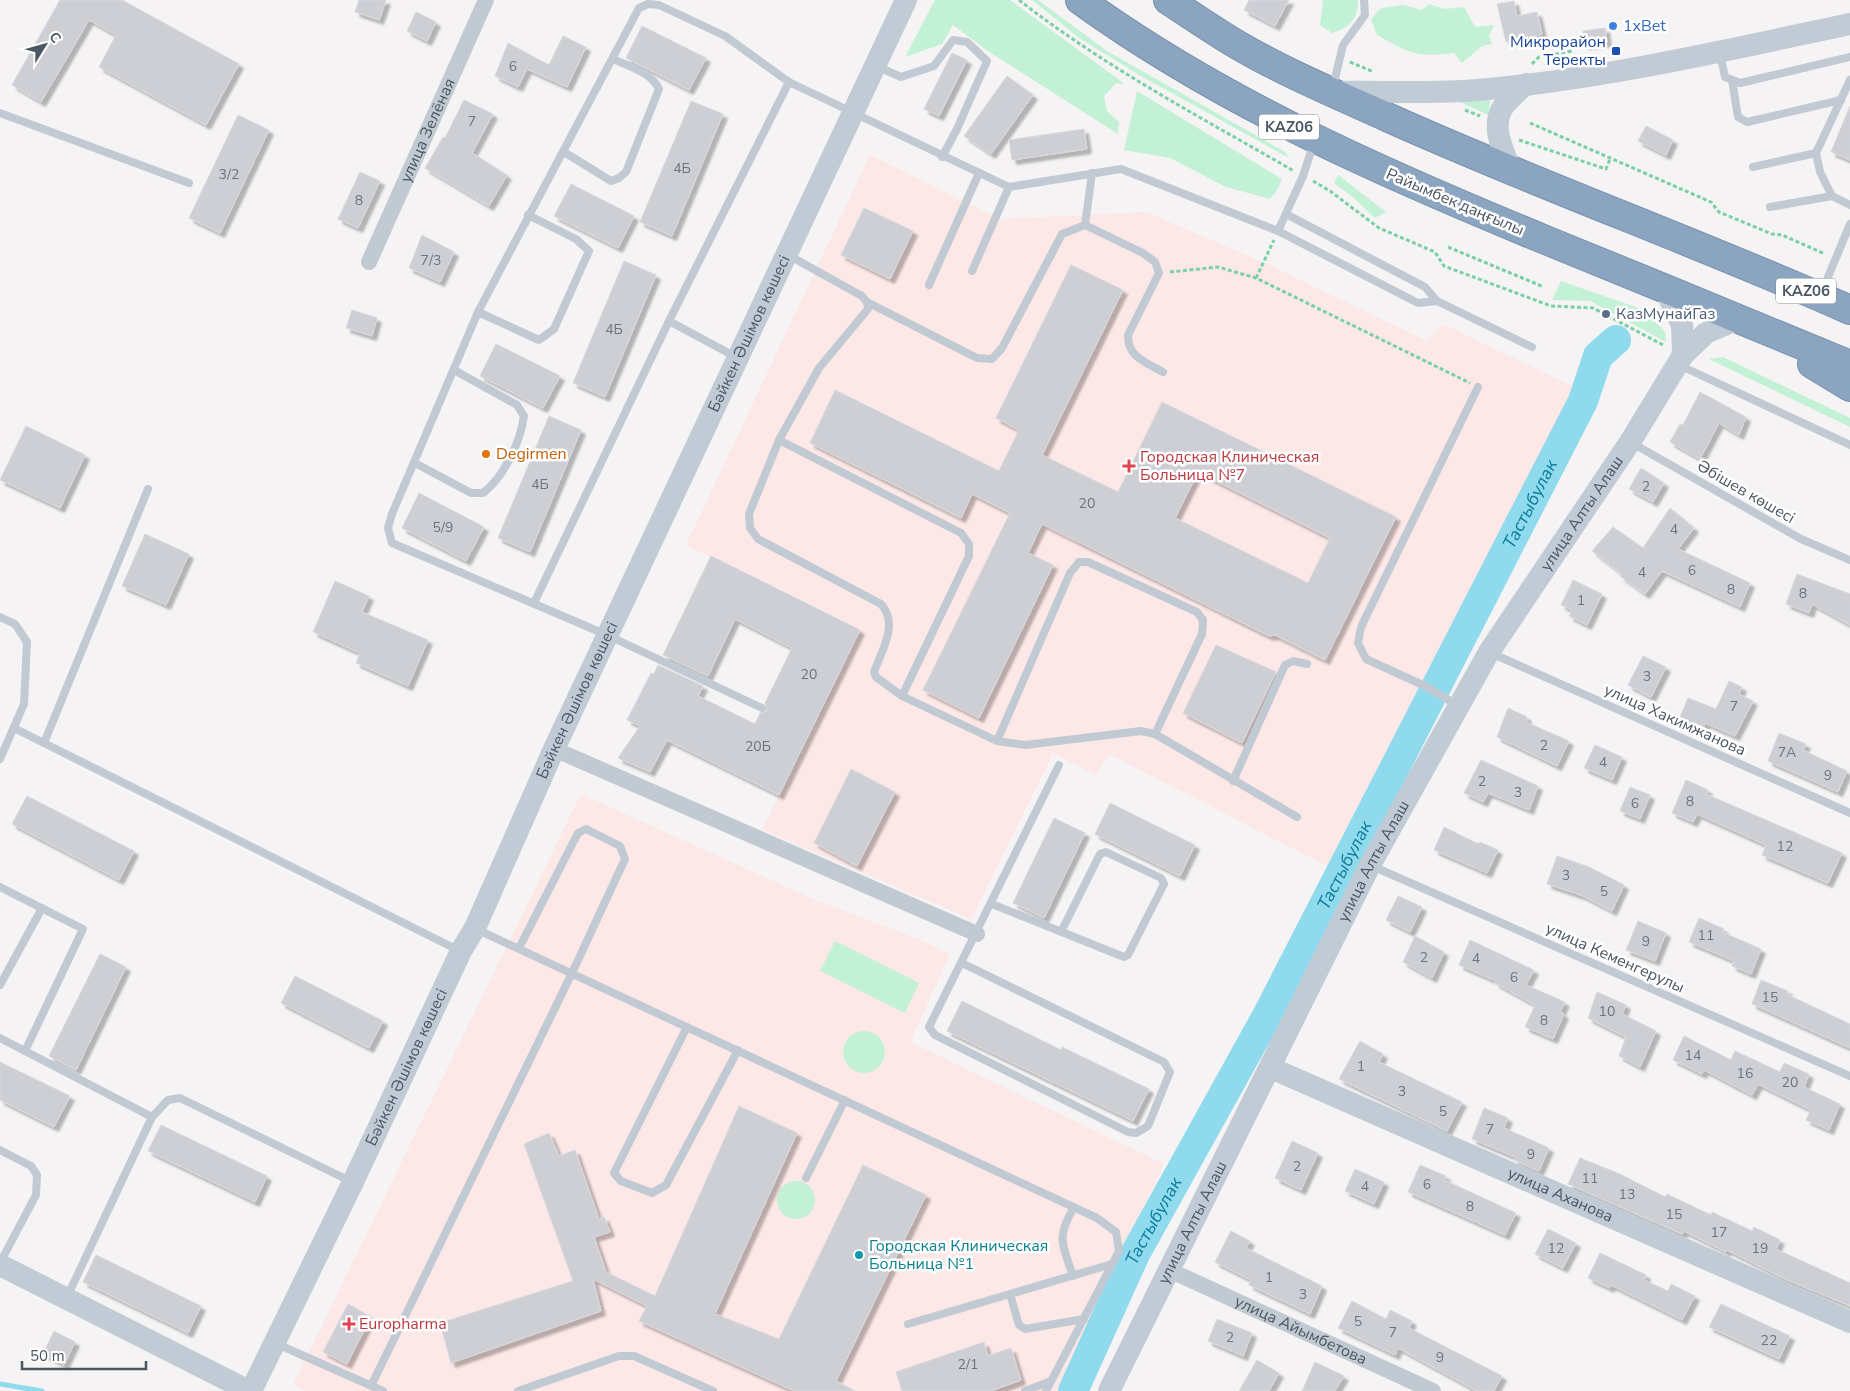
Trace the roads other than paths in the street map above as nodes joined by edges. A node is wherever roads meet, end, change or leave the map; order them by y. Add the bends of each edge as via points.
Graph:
1 (1080, 0) edge
2 (1168, 0) edge
3 (1364, 0) edge
4 (480, 2) edge
5 (906, 3) edge
6 (1850, 24) edge
7 (1720, 52) junction
8 (1850, 57) edge
9 (613, 59) junction
10 (876, 66) junction
11 (1732, 80) junction
12 (1850, 80) edge
13 (788, 82) junction
14 (1526, 84) junction
15 (1332, 92) junction
16 (1841, 100) junction
17 (853, 112) junction
18 (0, 113) edge
19 (1315, 140) junction
20 (564, 152) junction
21 (1816, 153) junction
22 (942, 156) junction
23 (1753, 167) dead end
24 (1512, 172) junction
25 (979, 173) junction
26 (1092, 173) junction
27 (189, 183) dead end
28 (1009, 187) junction
29 (1832, 196) junction
30 (1850, 205) edge
31 (1770, 207) dead end
32 (1286, 214) junction
33 (528, 215) junction
34 (1850, 224) edge
35 (1085, 225) junction
36 (1278, 231) junction
37 (786, 254) junction
38 (369, 262) dead end
39 (972, 271) dead end
40 (1762, 271) junction
41 (929, 284) dead end
42 (1665, 289) junction
43 (1822, 289) junction
44 (1850, 297) edge
45 (1437, 300) junction
46 (868, 302) junction
47 (1850, 310) edge
48 (478, 312) junction
49 (1738, 318) junction
50 (669, 321) junction
51 (1532, 347) dead end
52 (1674, 355) junction
53 (738, 358) junction
54 (1850, 365) edge
55 (454, 370) junction
56 (1163, 372) dead end
57 (1478, 387) road end
58 (1850, 387) edge
59 (779, 440) junction
60 (1630, 442) junction
61 (1850, 445) edge
62 (415, 464) junction
63 (148, 488) dead end
64 (1850, 560) edge
65 (534, 602) junction
66 (0, 617) edge
67 (607, 635) junction
68 (1489, 652) junction
69 (1307, 664) dead end
70 (902, 696) junction
71 (1450, 700) junction
72 (762, 708) dead end
73 (14, 728) junction
74 (1156, 734) junction
75 (997, 741) junction
76 (44, 743) junction
77 (554, 748) junction
78 (0, 759) edge
79 (1059, 765) dead end
80 (1233, 781) junction
81 (1850, 813) edge
82 (1296, 817) dead end
83 (1370, 865) junction
84 (0, 887) edge
85 (992, 904) junction
86 (42, 908) junction
87 (475, 928) junction
88 (1061, 932) junction
89 (977, 934) junction
90 (519, 948) junction
91 (461, 951) junction
92 (962, 963) junction
93 (572, 973) junction
94 (0, 985) edge
95 (687, 1027) junction
96 (0, 1038) edge
97 (738, 1050) junction
98 (25, 1051) junction
99 (1270, 1068) junction
100 (1850, 1076) edge
101 (845, 1100) junction
102 (152, 1117) junction
103 (0, 1150) edge
104 (806, 1178) dead end
105 (353, 1182) junction
106 (1074, 1207) junction
107 (0, 1264) edge
108 (1112, 1264) junction
109 (1169, 1270) junction
110 (1073, 1276) junction
111 (1010, 1294) junction
112 (66, 1299) junction
113 (1084, 1319) junction
114 (1850, 1322) edge
115 (908, 1324) dead end
116 (274, 1342) junction
117 (1051, 1381) junction
118 (371, 1386) junction
119 (250, 1391) edge
120 (383, 1391) edge
121 (518, 1391) edge
122 (713, 1391) edge
123 (1025, 1391) edge
124 (1046, 1391) edge
125 (1109, 1391) edge
126 (1433, 1391) edge

1 - 19 highway, Райымбек даңғылы / KАZ06 via 1208,84
2 - 15 highway, KАZ06 via 1232,42
3 - 15 lane via 1365,15 1343,45
4 - 38 street, улица Зелёная
5 - 10 street, Бәйкен Әшімов көшесі
6 - 7 street
7 - 11 lane via 1725,77
7 - 14 street
8 - 11 lane via 1740,83
9 - 13 lane via 639,8 653,4 725,36
9 - 20 lane
9 - 20 lane via 648,75 659,89 626,172 611,181
10 - 17 street, Бәйкен Әшімов көшесі
10 - 22 lane via 901,76 934,66 953,40 967,42 987,61
11 - 16 lane via 1738,117 1747,122
12 - 16 lane
13 - 17 lane
13 - 50 lane
14 - 15 street via 1475,90
14 - 24 street via 1502,108 1497,123 1500,142
15 - 24 highway, KАZ06
16 - 21 lane
17 - 22 lane
17 - 37 street, Бәйкен Әшімов көшесі
18 - 27 lane
19 - 32 lane
19 - 42 highway, Райымбек даңғылы / KАZ06 via 1410,184
20 - 33 lane
21 - 23 lane
21 - 29 lane via 1820,172
22 - 25 lane
24 - 40 highway, KАZ06
25 - 28 lane
25 - 41 lane
26 - 28 lane
26 - 35 lane
26 - 36 lane via 1121,169
28 - 39 lane
29 - 30 lane
29 - 31 lane
32 - 36 lane
32 - 45 lane via 1425,288
33 - 48 lane
33 - 48 lane via 576,239 589,251 554,330 540,340
34 - 43 lane
35 - 46 lane via 1062,234 1002,348 992,359 977,358
35 - 56 lane via 1155,262 1159,273 1128,335 1128,345 1133,354
36 - 45 lane via 1418,303
37 - 46 lane
37 - 53 street, Бәйкен Әшімов көшесі
40 - 43 highway
40 - 47 highway, KАZ06
42 - 49 highway, Райымбек даңғылы / KАZ06
42 - 52 street via 1682,325
43 - 44 highway
45 - 51 lane
46 - 59 lane via 868,309 820,368
48 - 55 lane
49 - 52 street, улица Алты Алаш via 1706,333
49 - 54 highway, Райымбек даңғылы / KАZ06
49 - 58 highway
50 - 53 lane
50 - 65 lane
52 - 60 street, улица Алты Алаш
52 - 61 lane
53 - 67 street, Бәйкен Әшімов көшесі
55 - 62 lane
55 - 62 lane via 517,405 524,416 522,427 500,477 483,493 471,493
57 - 71 lane via 1361,627 1358,643 1366,659
59 - 70 lane via 749,514 750,528 758,539 881,604 889,612 891,625 874,672
59 - 70 lane via 961,533 969,544 969,556
60 - 64 lane, Әбішев көшесі via 1801,539
60 - 68 street, улица Алты Алаш
62 - 65 lane via 392,514 388,528 392,543
63 - 76 lane
65 - 67 lane
66 - 73 lane via 16,624 27,642 24,704
67 - 72 lane
67 - 77 street, Бәйкен Әшімов көшесі
68 - 71 street, улица Алты Алаш
68 - 81 lane, улица Хакимжанова
69 - 80 lane via 1293,660 1285,665
70 - 75 lane
71 - 83 street, улица Алты Алаш
73 - 76 lane
73 - 78 lane
74 - 75 lane via 1140,731 1025,746
74 - 75 lane via 1202,634 1204,620 1198,612 1088,562 1079,562 1070,573
74 - 80 lane
76 - 91 lane
77 - 87 street, Бәйкен Әшімов көшесі
77 - 89 street
79 - 85 lane
80 - 82 lane
83 - 99 street, улица Алты Алаш
83 - 100 lane, улица Кеменгерулы
84 - 86 lane
85 - 88 lane
85 - 89 lane
86 - 94 lane
86 - 98 lane via 83,929
87 - 90 lane
87 - 91 street, Бәйкен Әшімов көшесі
88 - 88 lane via 1128,956 1164,884 1161,878 1106,852 1100,854
89 - 92 lane
90 - 93 lane
90 - 93 lane via 578,833 586,829 620,846 625,859
91 - 105 street, Бәйкен Әшімов көшесі
92 - 92 lane via 929,1027 935,1035 1128,1132 1136,1133 1148,1126 1170,1072 1164,1062
93 - 95 lane
93 - 118 lane
95 - 97 lane
95 - 97 lane via 614,1173 621,1181 652,1193 666,1185
96 - 98 lane
97 - 101 lane
98 - 102 lane
99 - 109 street, улица Алты Алаш
99 - 114 street, улица Аханова
101 - 104 lane
101 - 106 lane
102 - 105 lane via 168,1100 180,1098
102 - 112 lane
103 - 107 lane via 31,1166 37,1175 36,1194
105 - 116 street, Бәйкен Әшімов көшесі
106 - 108 lane via 1116,1232 1119,1251
106 - 110 lane via 1063,1226 1061,1242
107 - 112 street
108 - 110 lane
108 - 113 lane
109 - 125 street, улица Алты Алаш
109 - 126 street, улица Айымбетова
110 - 111 lane
111 - 113 lane via 1024,1330
111 - 115 lane
112 - 119 street
113 - 117 lane
116 - 118 lane
116 - 119 street, Бәйкен Әшімов көшесі
117 - 123 lane
117 - 124 lane
118 - 120 lane
121 - 122 lane via 619,1356 634,1356

